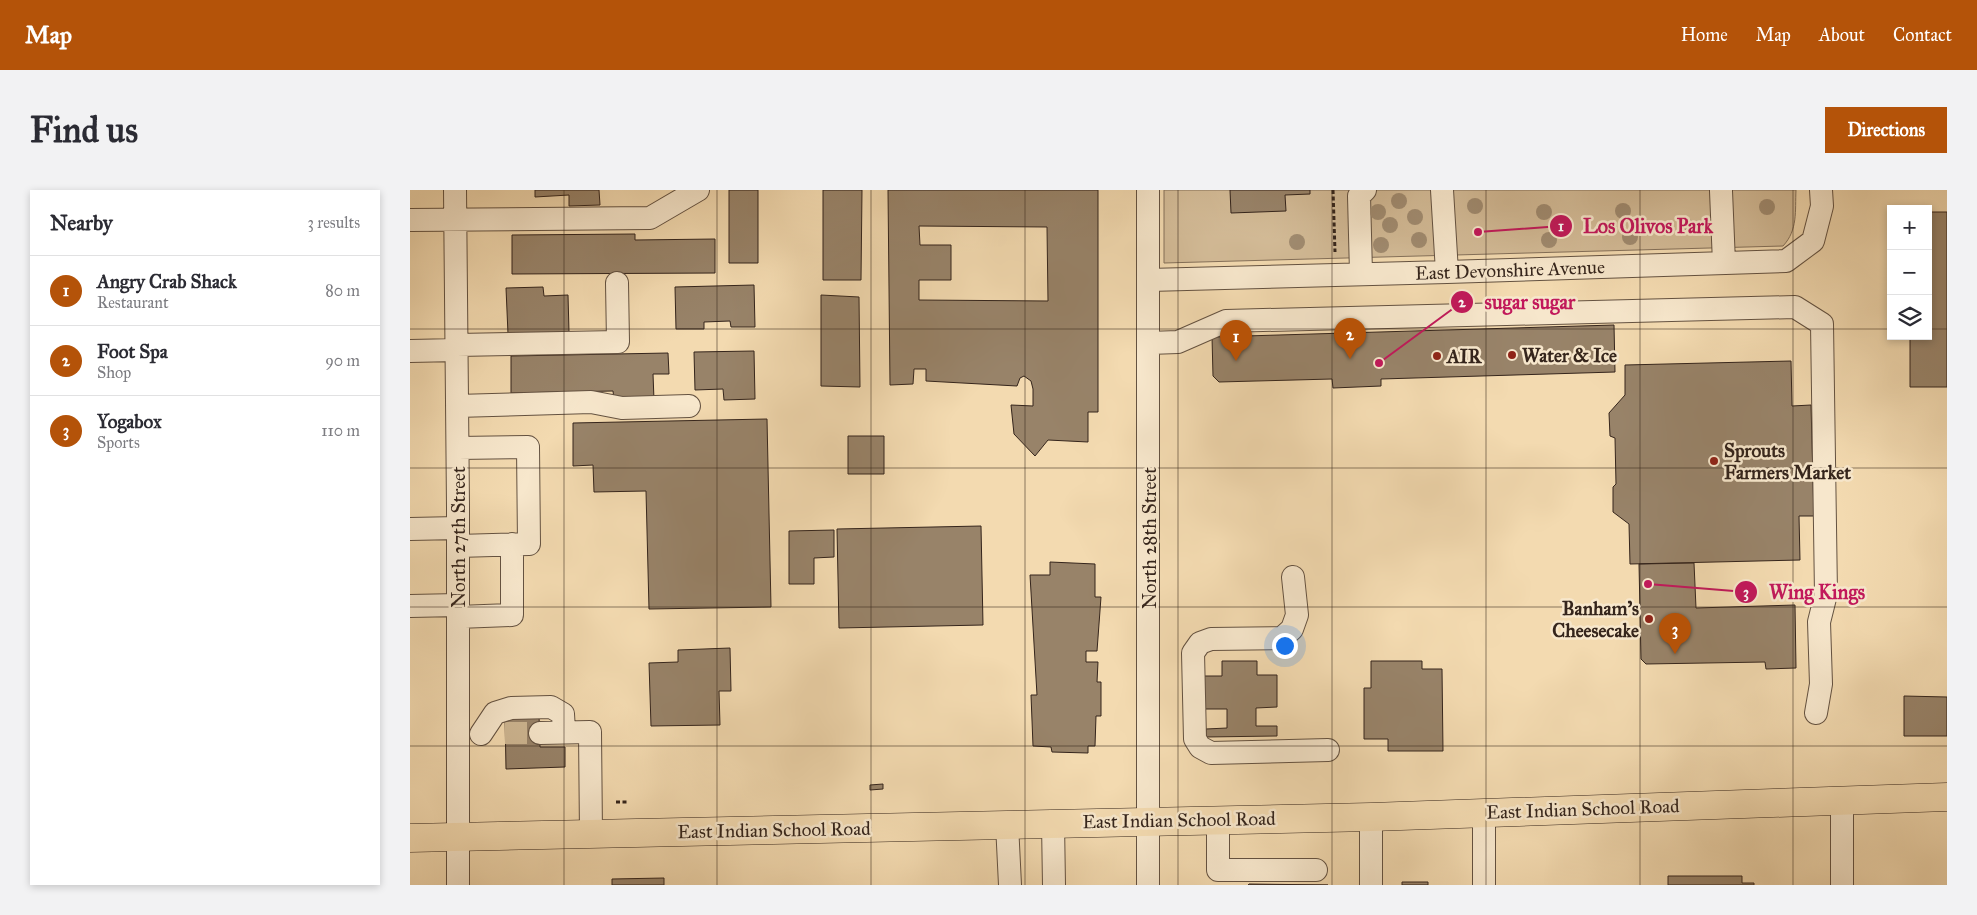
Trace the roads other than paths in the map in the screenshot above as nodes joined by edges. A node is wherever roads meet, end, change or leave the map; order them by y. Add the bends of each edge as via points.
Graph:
1 (455, 190) edge
2 (698, 190) edge
3 (1148, 190) edge
4 (1365, 190) edge
5 (1442, 190) edge
6 (1821, 190) edge
7 (1722, 191) edge
8 (455, 219) junction
9 (410, 220) edge
10 (1724, 263) junction
11 (1447, 272) junction
12 (1361, 273) junction
13 (1149, 280) junction
14 (617, 283) dead end
15 (1149, 343) junction
16 (457, 348) junction
17 (410, 351) edge
18 (457, 406) junction
19 (689, 406) dead end
20 (458, 448) junction
21 (410, 529) edge
22 (458, 537) junction
23 (512, 544) junction
24 (1293, 577) dead end
25 (410, 606) edge
26 (458, 611) junction
27 (1816, 713) dead end
28 (564, 732) junction
29 (505, 733) tunnel mouth
30 (540, 733) tunnel mouth
31 (458, 734) junction
32 (481, 734) junction
33 (1328, 750) dead end
34 (1947, 797) edge
35 (1842, 800) junction
36 (1484, 812) junction
37 (1370, 817) junction
38 (1218, 819) junction
39 (1149, 821) junction
40 (1053, 823) junction
41 (1007, 824) junction
42 (591, 834) junction
43 (458, 837) junction
44 (410, 838) edge
45 (1316, 870) dead end
46 (458, 885) edge
47 (1010, 885) edge
48 (1054, 885) edge
49 (1148, 885) edge
50 (1371, 885) edge
51 (1484, 885) edge
52 (1842, 885) edge

1 - 8 street, North 27th Street
2 - 8 street via 650,218
3 - 13 street, North 28th Street
4 - 12 street via 1359,196
5 - 11 street
6 - 10 street, East Devonshire Avenue via 1822,206 1813,241 1786,261
7 - 10 street
8 - 9 street
8 - 16 street, North 27th Street
10 - 11 street, East Devonshire Avenue
11 - 12 street, East Devonshire Avenue
12 - 13 street, East Devonshire Avenue
13 - 15 street, North 28th Street
14 - 16 street via 618,342
15 - 27 street via 1178,342 1226,321 1795,307 1822,324 1826,594 1819,622 1821,684
15 - 39 street, North 28th Street
16 - 17 street
16 - 18 street, North 27th Street
18 - 19 street via 591,402 622,408
18 - 20 street, North 27th Street
20 - 22 street, North 27th Street
20 - 23 street via 528,447 528,544
21 - 22 street
22 - 23 street
22 - 26 street, North 27th Street
23 - 26 street via 512,615
24 - 33 street via 1297,615 1292,629 1282,638 1211,639 1200,643 1193,653 1195,739 1200,747 1211,753
25 - 26 street
26 - 31 street, North 27th Street
28 - 30 street
28 - 32 street via 563,714 551,707 511,708 495,714
28 - 42 street via 590,732
29 - 32 street
31 - 32 street
31 - 43 street, North 27th Street
34 - 35 main road, East Indian School Road
35 - 36 main road, East Indian School Road
35 - 52 street
36 - 37 main road, East Indian School Road
36 - 51 street
37 - 38 main road, East Indian School Road
37 - 50 street
38 - 39 main road, East Indian School Road
38 - 45 street via 1218,870
39 - 40 main road, East Indian School Road
39 - 49 street, North 28th Street
40 - 41 main road, East Indian School Road
40 - 48 street
41 - 42 main road, East Indian School Road
41 - 47 street
42 - 43 main road, East Indian School Road
43 - 44 main road, East Indian School Road
43 - 46 street, North 27th Street

